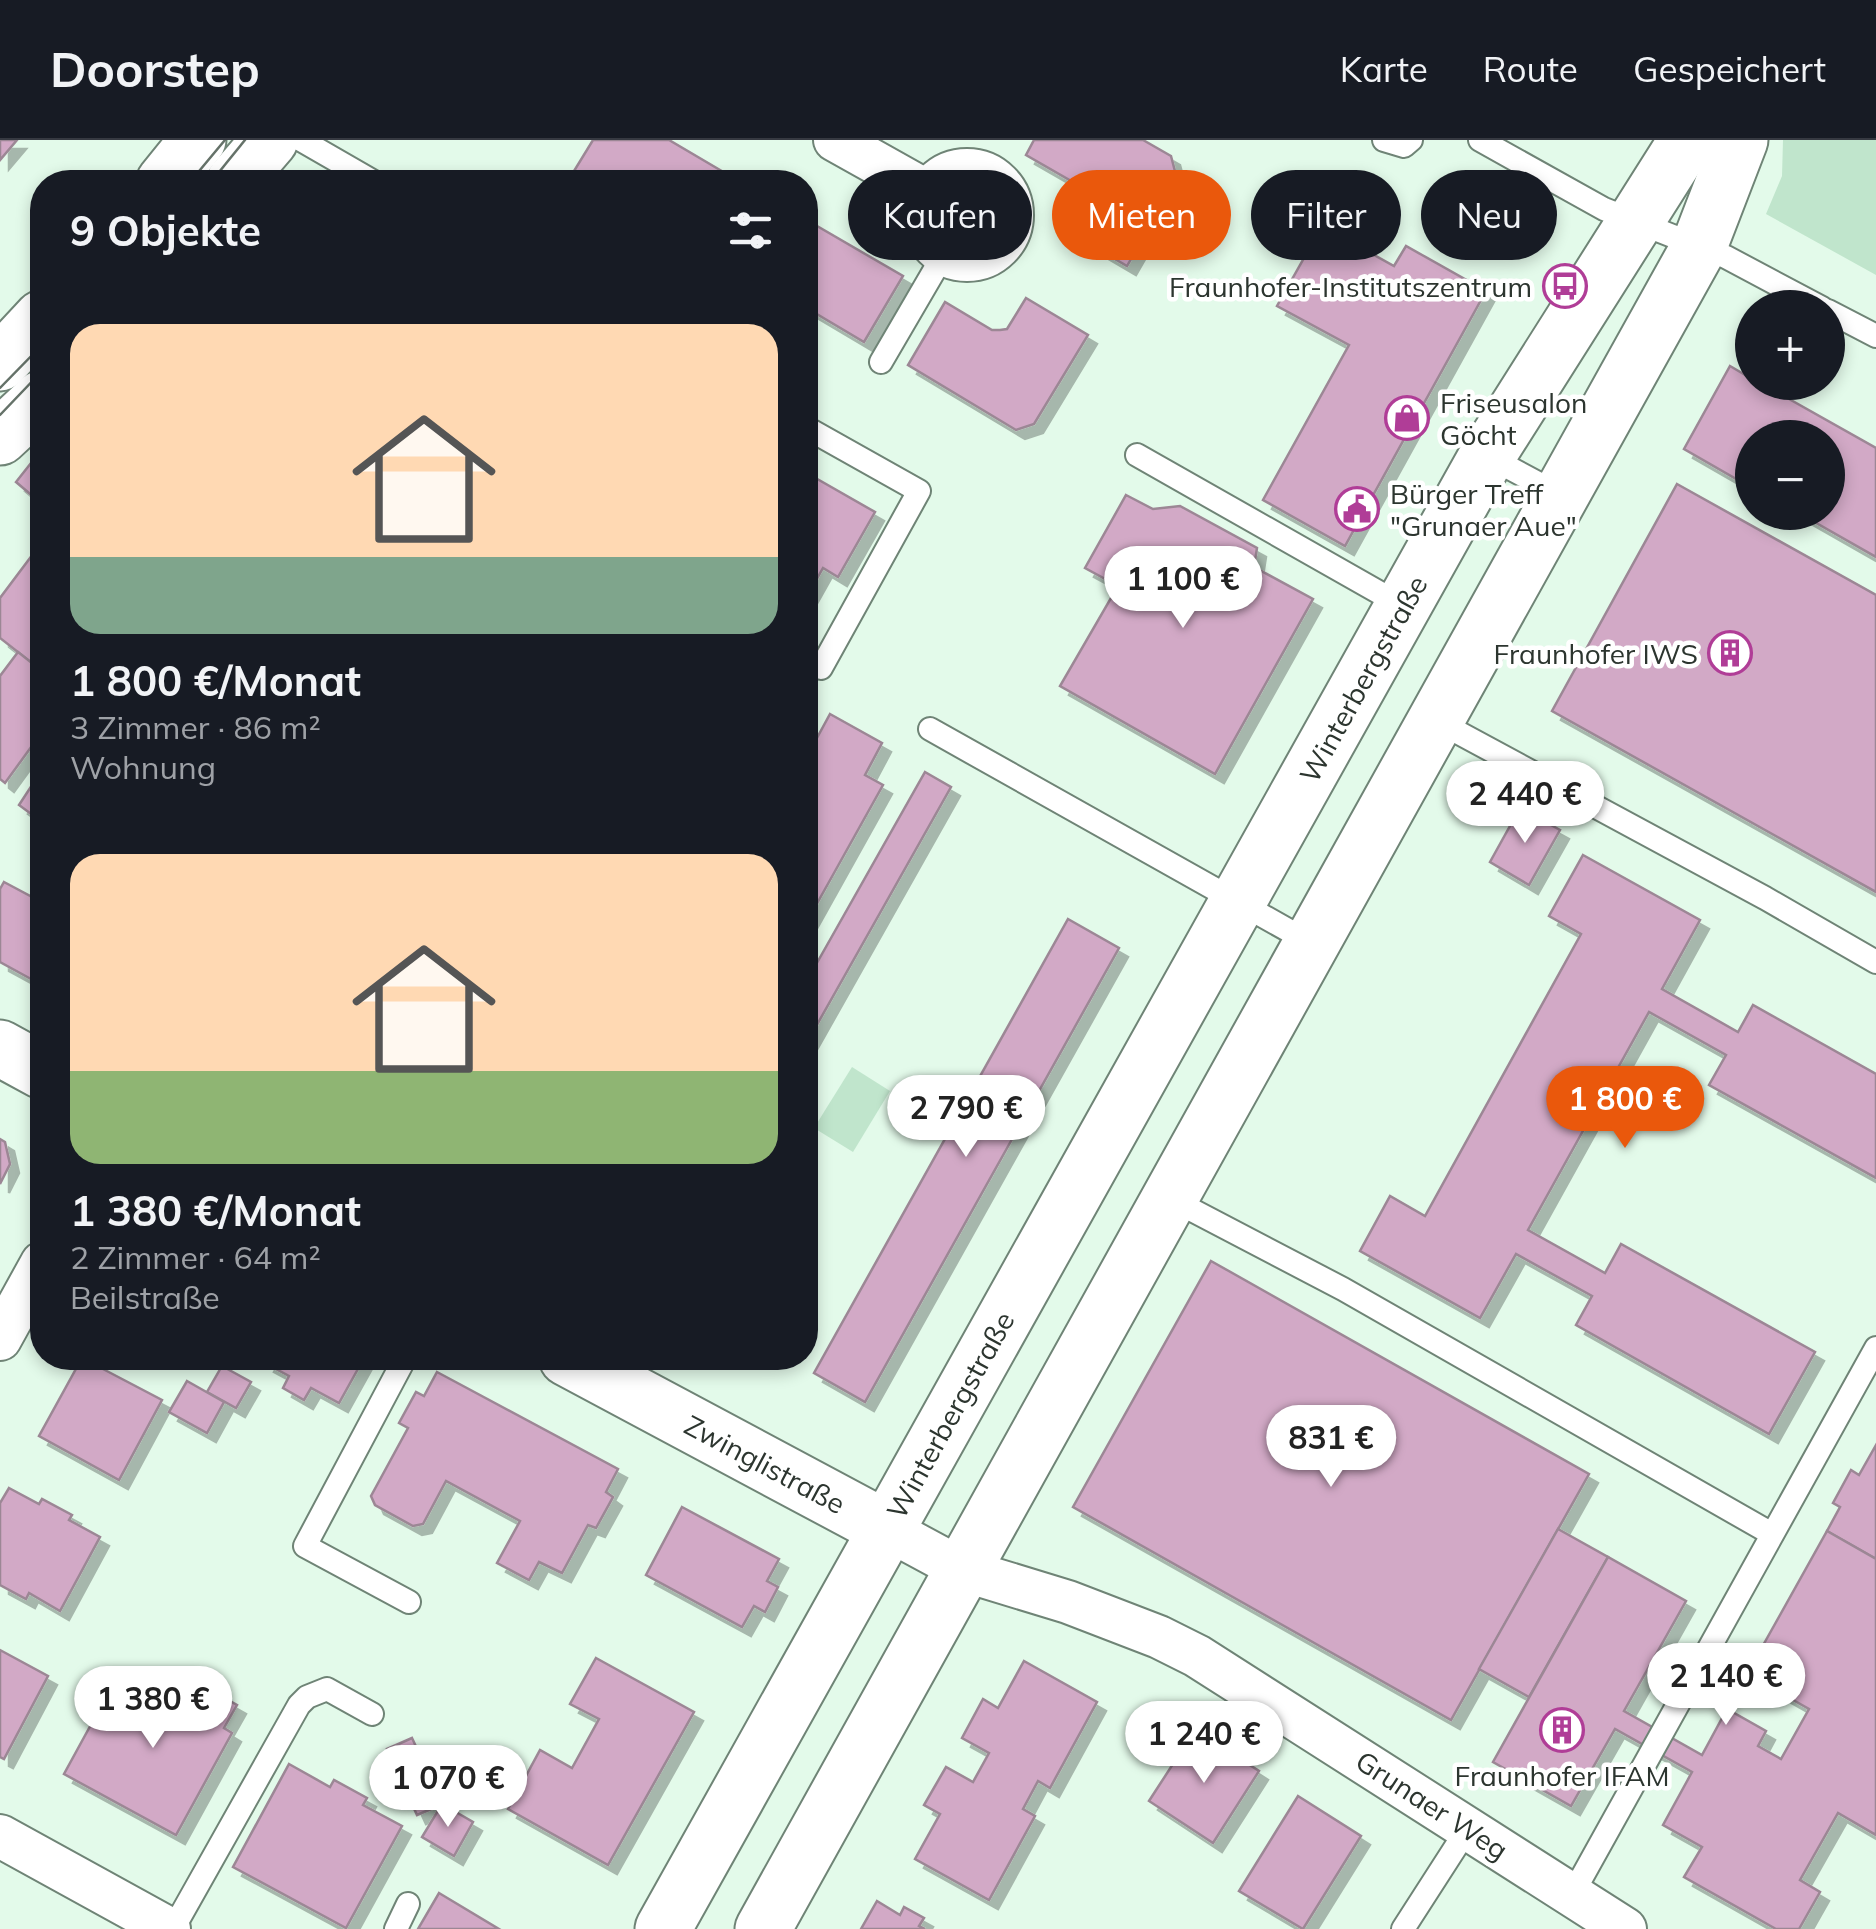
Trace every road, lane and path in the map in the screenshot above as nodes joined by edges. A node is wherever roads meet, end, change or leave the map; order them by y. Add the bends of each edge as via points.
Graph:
1 (198, 140) edge
2 (270, 140) edge
3 (302, 140) edge
4 (835, 140) edge
5 (1384, 140) edge
6 (1411, 140) edge
7 (1480, 140) edge
8 (1687, 140) edge
9 (1740, 140) edge
10 (174, 170) edge
11 (244, 170) edge
12 (353, 170) edge
13 (889, 170) edge
14 (1634, 223) junction
15 (1698, 249) junction
16 (941, 260) edge
17 (1787, 290) edge
18 (1845, 320) edge
19 (30, 331) edge
20 (1876, 336) edge
21 (882, 362) dead end
22 (0, 363) edge
23 (30, 409) edge
24 (818, 434) edge
25 (0, 437) edge
26 (1137, 454) dead end
27 (1488, 456) junction
28 (1560, 495) junction
29 (1404, 606) junction
30 (820, 668) dead end
31 (1435, 720) junction
32 (930, 729) dead end
33 (1238, 902) junction
34 (1311, 942) junction
35 (1876, 962) edge
36 (0, 1048) edge
37 (30, 1065) edge
38 (1169, 1198) junction
39 (30, 1284) edge
40 (0, 1338) edge
41 (1876, 1348) edge
42 (399, 1370) edge
43 (590, 1370) edge
44 (887, 1529) junction
45 (1772, 1534) junction
46 (963, 1570) junction
47 (409, 1602) dead end
48 (372, 1714) dead end
49 (1468, 1828) junction
50 (0, 1836) edge
51 (1572, 1895) junction
52 (408, 1904) dead end
53 (171, 1929) edge
54 (396, 1929) edge
55 (663, 1929) edge
56 (763, 1929) edge
57 (1402, 1929) edge
58 (1625, 1929) edge

1 - 10 main road
2 - 11 main road
3 - 12 lane
4 - 13 street
5 - 6 lane via 1404,146
7 - 14 lane
8 - 14 main road, Winterbergstraße
9 - 15 main road
14 - 15 lane
14 - 27 main road, Winterbergstraße
15 - 17 lane
15 - 28 main road
16 - 21 lane
18 - 20 lane
19 - 22 main road
23 - 25 main road
24 - 30 lane via 918,491
26 - 29 lane
27 - 28 lane
27 - 29 main road, Winterbergstraße
28 - 31 main road
29 - 33 main road, Winterbergstraße
31 - 34 main road
31 - 35 lane
32 - 33 lane
33 - 34 lane
33 - 44 main road, Winterbergstraße
34 - 38 main road
36 - 37 main road
38 - 45 lane
38 - 46 main road
39 - 40 street
41 - 45 lane
42 - 47 lane via 304,1546
43 - 44 main road, Zwinglistraße
44 - 46 street, Zwinglistraße
44 - 55 main road, Winterbergstraße
45 - 51 lane
46 - 49 street, Grunaer Weg via 1068,1602 1198,1656
46 - 56 main road
48 - 53 lane via 327,1689 298,1705
49 - 51 street, Grunaer Weg
49 - 57 lane
50 - 53 street
51 - 58 street, Grunaer Weg
52 - 54 lane

